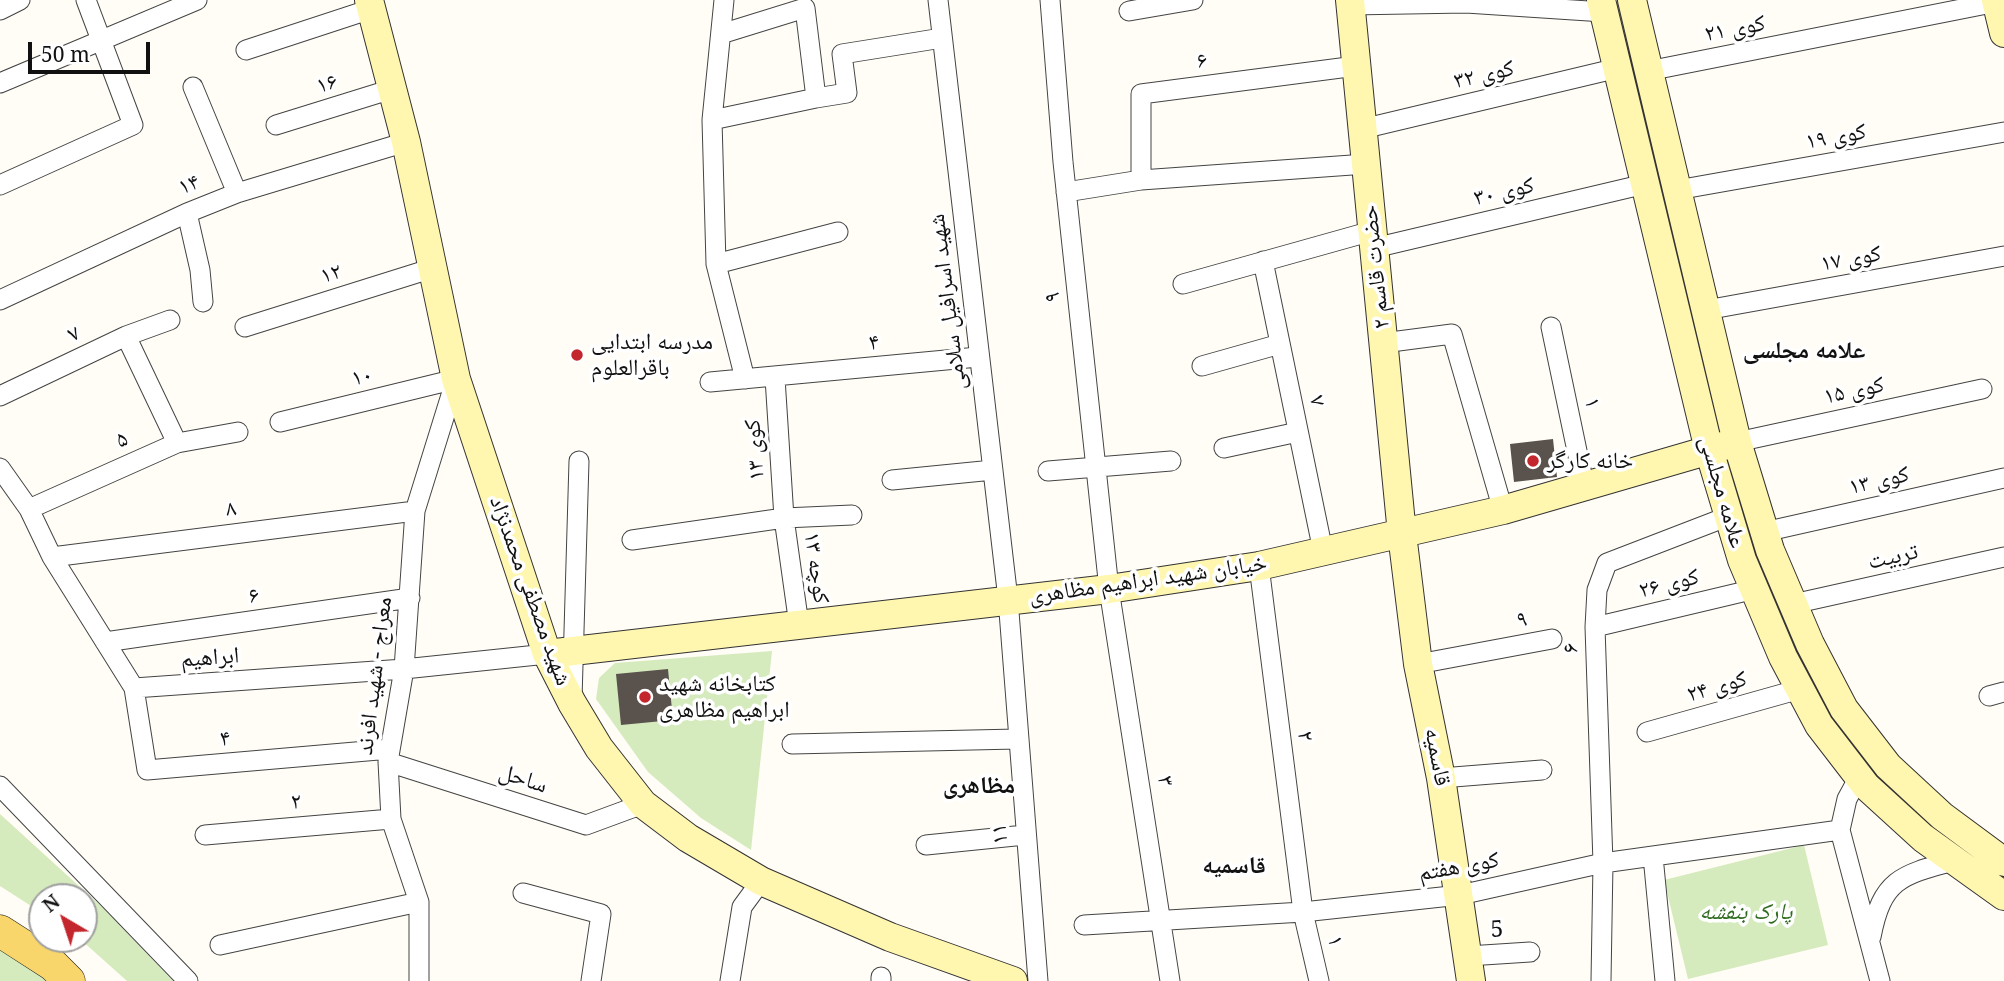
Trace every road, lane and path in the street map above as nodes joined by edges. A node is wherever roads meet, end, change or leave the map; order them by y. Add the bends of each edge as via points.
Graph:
1 (20, 0) edge
2 (86, 0) edge
3 (197, 0) edge
4 (724, 0) edge
5 (938, 0) edge
6 (1050, 0) edge
7 (1193, 0) edge
8 (1632, 0) edge
9 (1996, 1) edge
10 (1465, 2) edge
11 (1350, 3) edge
12 (370, 4) edge
13 (1603, 6) edge
14 (0, 10) edge
15 (1129, 11) dead end
16 (2004, 33) edge
17 (721, 34) junction
18 (942, 38) junction
19 (101, 41) junction
20 (246, 50) dead end
21 (1356, 66) junction
22 (1618, 68) junction
23 (1648, 71) junction
24 (0, 83) edge
25 (193, 88) dead end
26 (392, 89) junction
27 (816, 98) junction
28 (712, 120) junction
29 (276, 125) dead end
30 (1362, 128) junction
31 (2004, 132) edge
32 (406, 142) junction
33 (1366, 164) junction
34 (1141, 180) junction
35 (1645, 184) junction
36 (0, 185) edge
37 (1677, 190) junction
38 (1066, 192) junction
39 (237, 193) junction
40 (187, 213) junction
41 (838, 232) dead end
42 (1373, 240) junction
43 (2004, 256) edge
44 (1263, 261) junction
45 (716, 264) junction
46 (432, 268) junction
47 (1183, 284) dead end
48 (0, 300) edge
49 (203, 302) dead end
50 (1706, 310) junction
51 (170, 320) dead end
52 (245, 327) dead end
53 (1551, 327) dead end
54 (126, 336) junction
55 (1383, 343) junction
56 (1280, 344) junction
57 (978, 357) junction
58 (1202, 366) dead end
59 (775, 378) junction
60 (456, 379) junction
61 (745, 379) junction
62 (710, 383) dead end
63 (1982, 389) dead end
64 (0, 396) edge
65 (280, 422) dead end
66 (239, 432) dead end
67 (1298, 432) junction
68 (1737, 442) junction
69 (177, 443) junction
70 (1223, 447) dead end
71 (1709, 450) junction
72 (579, 461) dead end
73 (1171, 461) dead end
74 (1096, 467) junction
75 (0, 468) edge
76 (993, 470) junction
77 (1048, 471) dead end
78 (2004, 478) edge
79 (892, 480) dead end
80 (1585, 489) junction
81 (29, 509) junction
82 (415, 510) junction
83 (1503, 510) junction
84 (852, 515) dead end
85 (1729, 516) junction
86 (784, 518) junction
87 (1764, 532) junction
88 (1402, 534) junction
89 (632, 540) dead end
90 (1323, 551) junction
91 (52, 556) junction
92 (2004, 557) edge
93 (1259, 566) junction
94 (1109, 589) junction
95 (1755, 589) junction
96 (410, 598) junction
97 (1009, 599) junction
98 (1793, 604) junction
99 (799, 625) junction
100 (1595, 627) junction
101 (1552, 639) dead end
102 (105, 642) junction
103 (561, 652) junction
104 (1418, 663) junction
105 (404, 669) junction
106 (134, 688) junction
107 (1800, 688) junction
108 (1647, 732) dead end
109 (1017, 739) junction
110 (792, 744) dead end
111 (389, 756) junction
112 (1881, 757) junction
113 (1542, 770) dead end
114 (1859, 777) junction
115 (1441, 778) junction
116 (0, 786) edge
117 (643, 804) junction
118 (391, 819) junction
119 (1840, 830) junction
120 (205, 835) dead end
121 (1025, 835) junction
122 (926, 845) dead end
123 (1654, 856) junction
124 (1953, 860) junction
125 (2004, 862) edge
126 (1603, 863) junction
127 (761, 881) junction
128 (523, 893) dead end
129 (1460, 895) junction
130 (2004, 896) edge
131 (419, 902) junction
132 (1303, 912) junction
133 (1163, 920) junction
134 (1084, 925) dead end
135 (0, 931) edge
136 (1870, 941) junction
137 (220, 945) dead end
138 (1530, 952) dead end
139 (1470, 969) edge
140 (996, 978) edge
141 (69, 981) edge
142 (188, 981) edge
143 (419, 981) edge
144 (591, 981) edge
145 (730, 981) edge
146 (1038, 981) edge
147 (1170, 981) edge
148 (1319, 981) edge
149 (1601, 981) edge
150 (1665, 981) edge
151 (1880, 981) edge

1 - 14 street
2 - 19 street
3 - 19 street
4 - 17 street
5 - 18 street, شهید اسرافیل سلامی
6 - 38 street, ۹
7 - 15 street
8 - 23 main road, علامه مجلسی
9 - 16 main road
9 - 23 street, کوی ۲۱
10 - 11 street
10 - 13 street
11 - 21 main road, ۲ حضرت قاسم
12 - 20 street
12 - 26 main road, شهید مصطفی محمدنژاد
13 - 22 main road, علامه مجلسی
17 - 27 street via 805,8
17 - 28 street
18 - 27 street via 842,54 847,93
18 - 57 street, شهید اسرافیل سلامی
19 - 24 street
19 - 36 street via 133,125
21 - 30 main road, ۲ حضرت قاسم
21 - 34 street, ۶ via 1141,94
22 - 30 street, کوی ۳۲
22 - 35 main road, علامه مجلسی
23 - 37 main road, علامه مجلسی
25 - 39 street
26 - 29 street, ۱۶
26 - 32 main road, شهید مصطفی محمدنژاد
27 - 28 street
28 - 45 street
30 - 33 main road, ۲ حضرت قاسم
31 - 37 street, کوی ۱۹
32 - 39 street, ۱۴
32 - 46 main road, شهید مصطفی محمدنژاد
33 - 34 street
33 - 42 main road, ۲ حضرت قاسم
34 - 38 street
35 - 42 street, کوی ۳۰
35 - 71 main road, علامه مجلسی
37 - 50 main road, علامه مجلسی
38 - 74 street, ۹
39 - 40 street, ۱۴
40 - 48 street, ۱۴
40 - 49 street
41 - 45 street
42 - 44 street, کوی ۳۰
42 - 55 main road, ۲ حضرت قاسم
43 - 50 street, کوی ۱۷
44 - 47 street, کوی ۳۰
44 - 56 street, ۷
45 - 61 street
46 - 52 street, ۱۲
46 - 60 main road, شهید مصطفی محمدنژاد
50 - 68 main road, علامه مجلسی
51 - 54 street, ۷
53 - 80 street, ۱
54 - 64 street, ۷
54 - 69 street
55 - 83 street via 1452,334
55 - 88 main road, ۲ حضرت قاسم
56 - 58 street
56 - 67 street, ۷
57 - 59 street, ۴
57 - 76 street, شهید اسرافیل سلامی
59 - 61 street, ۴
59 - 86 street, کوی ۱۳
60 - 65 street, ۱۰
60 - 82 street, معراج - شهید افرند
60 - 103 main road, شهید مصطفی محمدنژاد
61 - 62 street, ۴
63 - 68 street, کوی ۱۵
66 - 69 street, ۵
67 - 70 street
67 - 90 street, ۷
68 - 71 main road, خیابان شهید ابراهیم مظاهری
68 - 87 main road, علامه مجلسی
69 - 81 street, ۵
71 - 80 main road, خیابان شهید ابراهیم مظاهری
71 - 85 main road, علامه مجلسی
72 - 103 street
73 - 74 street
74 - 77 street
74 - 94 street, ۹
75 - 81 street
76 - 79 street
76 - 97 street, شهید اسرافیل سلامی
78 - 87 street, کوی ۱۳
80 - 83 main road, خیابان شهید ابراهیم مظاهری
81 - 91 street
82 - 91 street, ۸
82 - 96 street, معراج - شهید افرند
83 - 88 main road, خیابان شهید ابراهیم مظاهری
84 - 86 street
85 - 95 main road, علامه مجلسی
85 - 100 street, ۶ via 1607,563 1597,590
86 - 89 street
86 - 99 street, کوچه ۱۳
87 - 98 main road, علامه مجلسی
88 - 90 main road, خیابان شهید ابراهیم مظاهری
88 - 104 main road, قاسمیه
90 - 93 main road, خیابان شهید ابراهیم مظاهری
91 - 102 street
92 - 98 street, تربیت
93 - 94 main road, خیابان شهید ابراهیم مظاهری
93 - 132 street, ۲
94 - 97 main road, خیابان شهید ابراهیم مظاهری
94 - 133 street, ۳
95 - 100 street, کوی ۲۶
95 - 107 main road, علامه مجلسی
96 - 102 street, ۶
96 - 105 street, معراج - شهید افرند
97 - 99 main road, خیابان شهید ابراهیم مظاهری
97 - 109 street, ۱۱
98 - 112 main road, علامه مجلسی via 1844,709
99 - 103 main road, خیابان شهید ابراهیم مظاهری
100 - 126 street, ۶
101 - 104 street, ۹
102 - 106 street
103 - 105 street, ابراهیم
103 - 117 main road, شهید مصطفی محمدنژاد via 572,704
104 - 115 main road, قاسمیه
105 - 106 street, ابراهیم
105 - 111 street, معراج - شهید افرند
106 - 111 street, ۴ via 147,770
107 - 108 street, کوی ۲۴
107 - 114 main road, علامه مجلسی via 1819,725
109 - 110 street
109 - 121 street, ۱۱
111 - 117 street, ساحل via 586,825
111 - 118 street, معراج - شهید افرند
112 - 114 main road
112 - 125 main road, علامه مجلسی via 1942,816
113 - 115 street
114 - 119 street via 1847,799
114 - 124 main road, علامه مجلسی
115 - 129 main road, قاسمیه
116 - 142 street
117 - 127 main road, شهید مصطفی محمدنژاد via 688,838
118 - 120 street, ۲
118 - 131 street, معراج - شهید افرند
119 - 123 street, کوی هفتم
119 - 136 street
121 - 122 street
121 - 146 street, ۱۱
123 - 126 street, کوی هفتم
123 - 150 street
124 - 130 main road, علامه مجلسی
124 - 136 street via 1893,883 1877,906
126 - 129 street, کوی هفتم
126 - 149 street, ۶
127 - 140 main road, شهید مصطفی محمدنژاد
127 - 145 street via 742,907
128 - 144 street via 601,915
129 - 132 street, کوی هفتم
129 - 139 main road, قاسمیه
131 - 137 street
131 - 143 street, معراج - شهید افرند
132 - 133 street, کوی هفتم
132 - 148 street, ۱
133 - 134 street, کوی هفتم
133 - 147 street, ۳
135 - 141 main road via 53,965
136 - 151 street
138 - 139 street, 5

